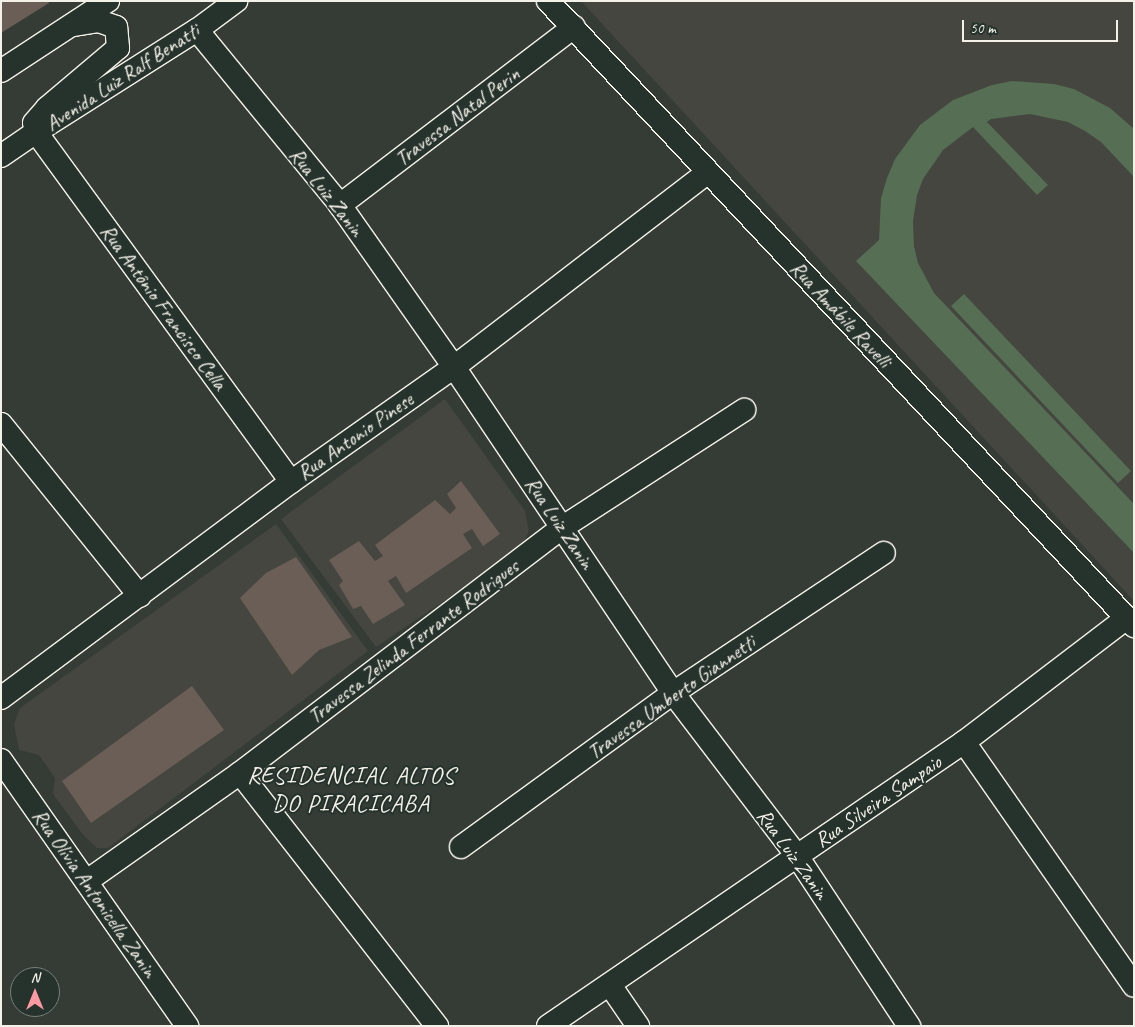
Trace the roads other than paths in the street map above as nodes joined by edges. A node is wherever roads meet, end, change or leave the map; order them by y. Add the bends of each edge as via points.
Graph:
1 (108, 1) edge
2 (236, 1) edge
3 (548, 1) edge
4 (74, 25) junction
5 (574, 27) junction
6 (197, 30) junction
7 (1, 71) edge
8 (36, 132) junction
9 (5, 154) edge
10 (708, 172) junction
11 (340, 205) junction
12 (454, 367) junction
13 (744, 410) dead end
14 (1, 424) edge
15 (291, 482) junction
16 (562, 527) junction
17 (884, 553) dead end
18 (140, 596) junction
19 (1130, 622) edge
20 (673, 693) junction
21 (1, 698) edge
22 (964, 742) junction
23 (1, 760) edge
24 (240, 773) junction
25 (461, 847) dead end
26 (796, 856) junction
27 (87, 880) junction
28 (610, 985) junction
29 (1134, 986) edge
30 (187, 1026) edge
31 (437, 1026) edge
32 (548, 1026) edge
33 (638, 1026) edge
34 (909, 1026) edge

1 - 4 street, Avenida Luiz Ralf Benatti
2 - 6 street, Avenida Luiz Ralf Benatti
3 - 5 street, Rua Amábile Ravelli
4 - 7 street, Avenida Luiz Ralf Benatti
4 - 9 street, Avenida Luiz Ralf Benatti via 99,21 116,27 118,48 47,108
5 - 10 street, Rua Amábile Ravelli
5 - 11 street, Travessa Natal Perin
6 - 8 street, Avenida Luiz Ralf Benatti
6 - 11 street, Rua Luiz Zanin
8 - 9 street, Avenida Luiz Ralf Benatti
8 - 15 street, Rua Antônio Francisco Cella
10 - 12 street, Rua Antonio Pinese
10 - 19 street, Rua Amábile Ravelli
11 - 12 street, Rua Luiz Zanin
12 - 15 street, Rua Antonio Pinese
12 - 16 street, Rua Luiz Zanin
13 - 16 street, Travessa Zelinda Ferrante Rodrigues
14 - 18 street
15 - 18 street, Rua Antonio Pinese
16 - 20 street, Rua Luiz Zanin
16 - 24 street, Travessa Zelinda Ferrante Rodrigues
17 - 20 street, Travessa Umberto Giannetti
18 - 21 street, Rua Antonio Pinese
19 - 22 street, Rua Silveira Sampaio
20 - 25 street, Travessa Umberto Giannetti
20 - 26 street, Rua Luiz Zanin
22 - 26 street, Rua Silveira Sampaio
22 - 29 street
23 - 27 street, Rua Olívia Antonicella Zanin
24 - 27 street, Travessa Zelinda Ferrante Rodrigues
24 - 31 street
26 - 28 street, Rua Silveira Sampaio
26 - 34 street, Rua Luiz Zanin
27 - 30 street, Rua Olívia Antonicella Zanin
28 - 32 street, Rua Silveira Sampaio
28 - 33 street

